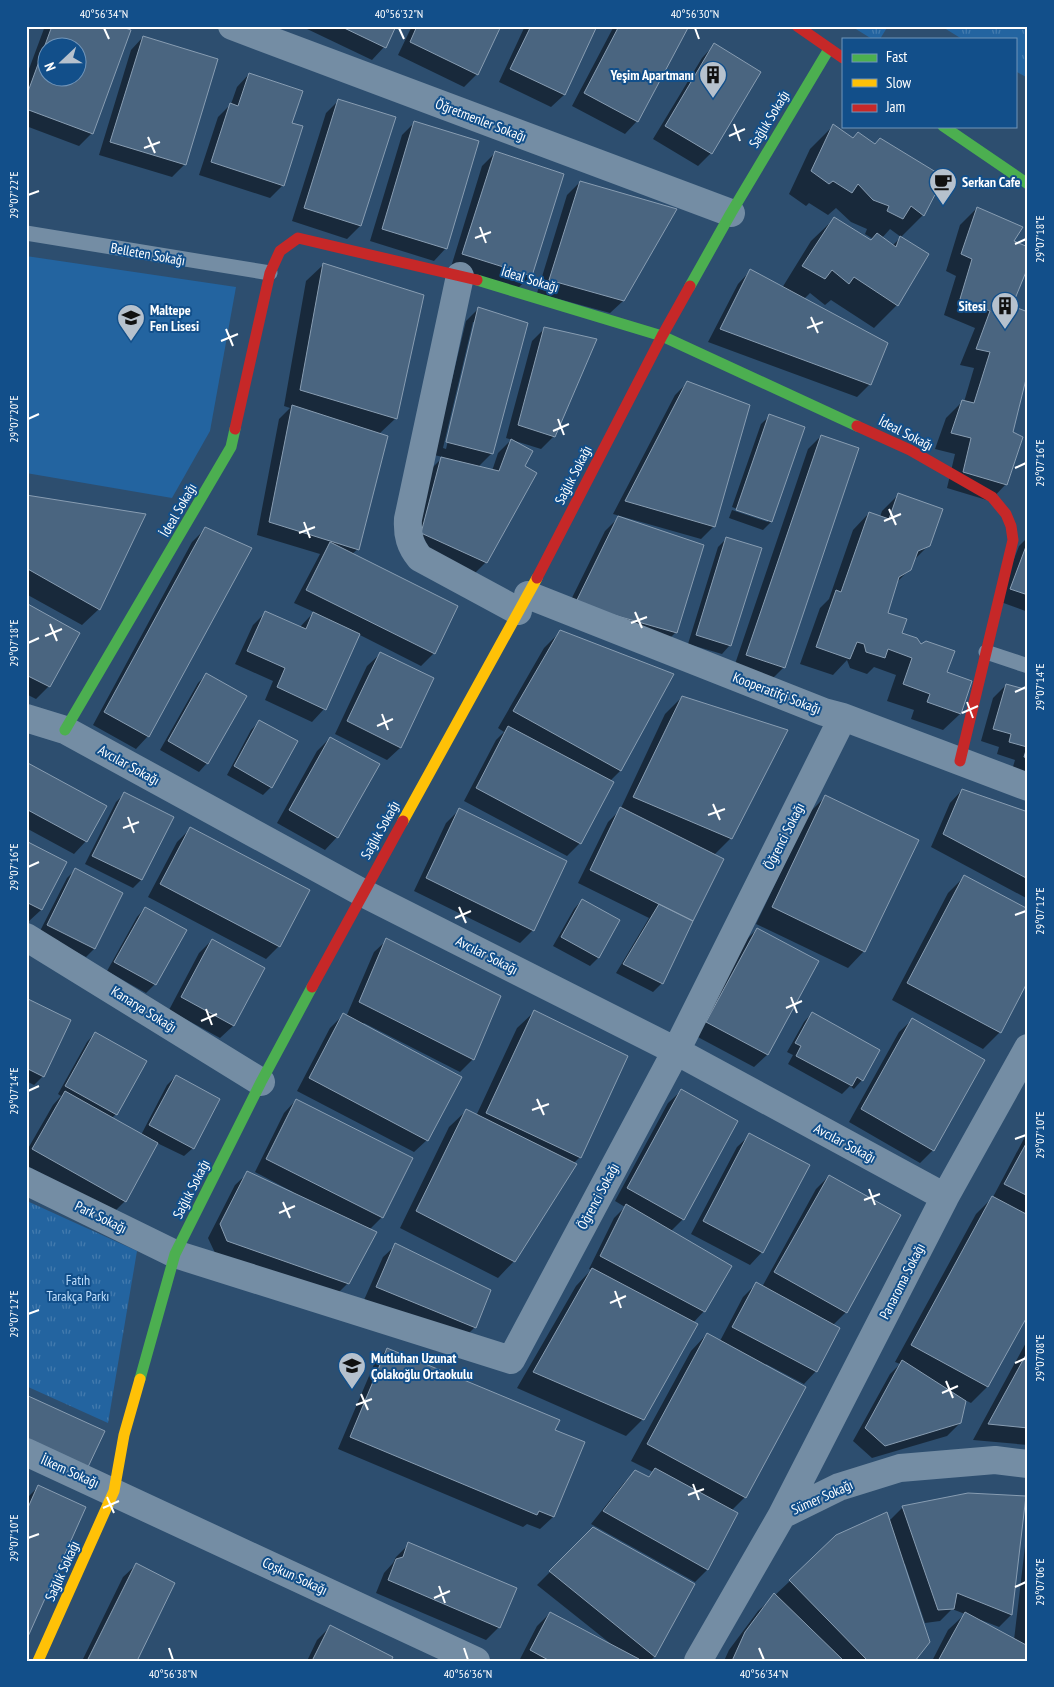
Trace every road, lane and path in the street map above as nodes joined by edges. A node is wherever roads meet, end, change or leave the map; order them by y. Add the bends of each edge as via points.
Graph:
1 (232, 26) edge
2 (797, 26) edge
3 (829, 49) junction
4 (842, 57) edge
5 (946, 128) edge
6 (1028, 184) edge
7 (731, 213) junction
8 (26, 233) edge
9 (270, 273) junction
10 (460, 276) junction
11 (662, 336) junction
12 (523, 603) junction
13 (986, 652) junction
14 (1028, 666) edge
15 (843, 717) junction
16 (26, 718) edge
17 (65, 730) junction
18 (960, 761) junction
19 (1028, 787) edge
20 (363, 893) junction
21 (28, 944) edge
22 (676, 1051) junction
23 (1025, 1058) edge
24 (262, 1082) junction
25 (26, 1181) edge
26 (945, 1197) junction
27 (175, 1254) junction
28 (26, 1452) edge
29 (1028, 1464) edge
30 (114, 1491) junction
31 (782, 1515) junction
32 (38, 1661) edge
33 (476, 1661) edge
34 (698, 1661) edge

1 - 7 street, Öğretmenler Sokağı
2 - 3 street
3 - 4 street
3 - 7 street, Sağlık Sokağı
5 - 6 street
7 - 11 street, Sağlık Sokağı
8 - 9 lane, Belleten Sokağı
9 - 10 street, İdeal Sokağı via 280,251 298,238
9 - 17 street, İdeal Sokağı via 231,448
10 - 11 street, İdeal Sokağı
10 - 12 street, Kooperatifçi Sokağı via 407,532 420,558
11 - 12 street, Sağlık Sokağı
11 - 13 street, İdeal Sokağı via 910,450 992,497 1006,514 1013,540
12 - 15 street, Kooperatifçi Sokağı
12 - 20 street, Sağlık Sokağı
13 - 14 lane
13 - 18 street, İdeal Sokağı
15 - 18 street, Kooperatifçi Sokağı
15 - 22 street, Öğrenci Sokağı
16 - 17 street, Avcılar Sokağı
17 - 20 street, Avcılar Sokağı
18 - 19 street, Kooperatifçi Sokağı
20 - 22 street, Avcılar Sokağı
20 - 24 street, Sağlık Sokağı
21 - 24 street, Kanarya Sokağı
22 - 26 street, Avcılar Sokağı
22 - 27 street, Öğrenci Sokağı via 511,1360
23 - 26 street, Panaroma Sokağı
24 - 27 street, Sağlık Sokağı
25 - 27 street, Park Sokağı
26 - 31 street, Panaroma Sokağı
27 - 30 street, Sağlık Sokağı via 124,1435
28 - 30 street, İlkem Sokağı
29 - 31 street, Sümer Sokağı via 995,1460 900,1468 839,1487
30 - 32 street, Sağlık Sokağı
30 - 33 street, Coşkun Sokağı
31 - 34 street, Sümer Sokağı

